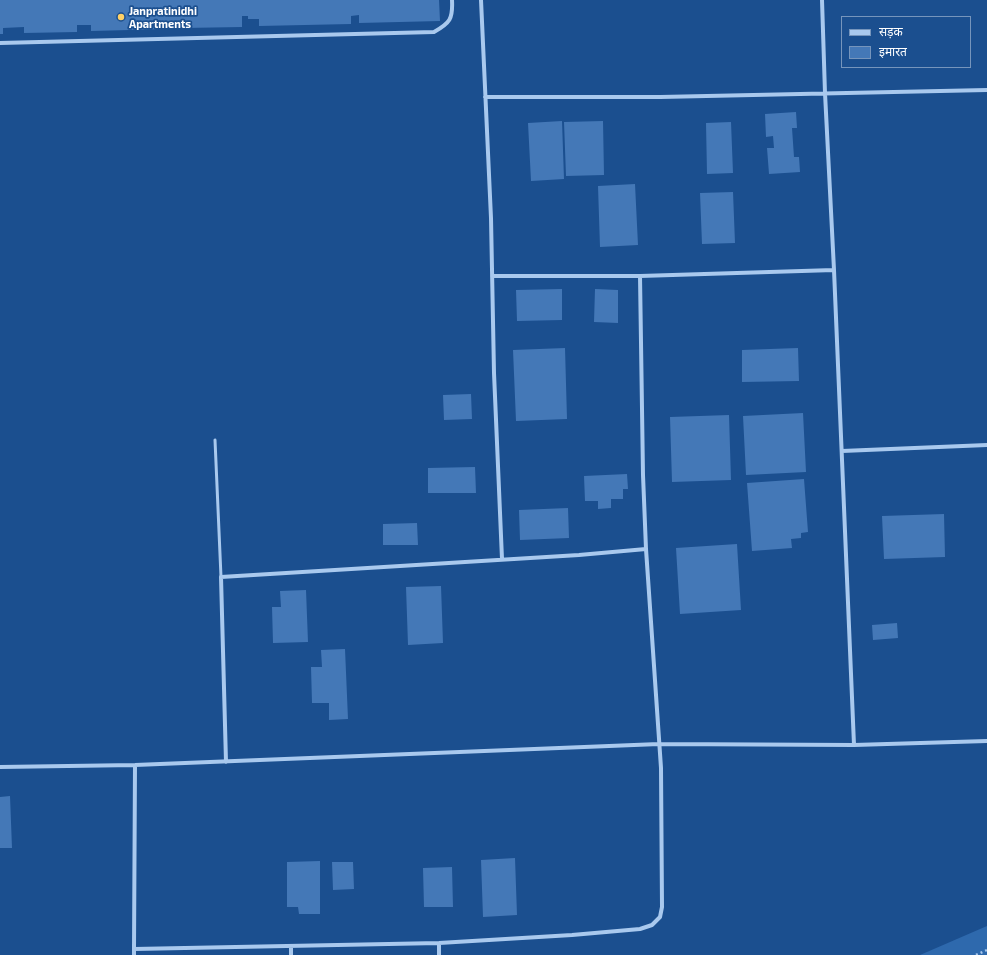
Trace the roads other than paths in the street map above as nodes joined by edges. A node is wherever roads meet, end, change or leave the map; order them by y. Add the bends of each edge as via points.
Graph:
1 (452, 0) edge
2 (481, 0) edge
3 (822, 0) edge
4 (0, 43) edge
5 (987, 90) edge
6 (825, 93) junction
7 (485, 97) junction
8 (834, 270) junction
9 (492, 276) junction
10 (640, 276) junction
11 (215, 440) dead end
12 (987, 445) edge
13 (842, 451) junction
14 (646, 549) junction
15 (502, 559) junction
16 (221, 577) junction
17 (987, 741) edge
18 (659, 744) junction
19 (854, 746) junction
20 (226, 762) junction
21 (135, 766) junction
22 (0, 767) edge
23 (439, 943) junction
24 (291, 946) junction
25 (134, 949) junction
26 (134, 955) edge
27 (291, 955) edge
28 (439, 955) edge

1 - 4 street via 453,14 448,24 434,32
2 - 7 street
3 - 6 street
5 - 6 street
6 - 7 street via 660,97
6 - 8 street
7 - 9 street
8 - 10 street
8 - 13 street
9 - 10 street
9 - 15 street
10 - 14 street
11 - 16 lane
12 - 13 street
13 - 19 street
14 - 15 street
14 - 18 street
15 - 16 street
16 - 20 street
17 - 19 street
18 - 19 street
18 - 20 street
18 - 23 street via 662,907 660,917 652,925 640,929 572,935
20 - 21 street
21 - 22 street
21 - 25 street
23 - 24 street
23 - 28 street
24 - 25 street
24 - 27 street
25 - 26 street

